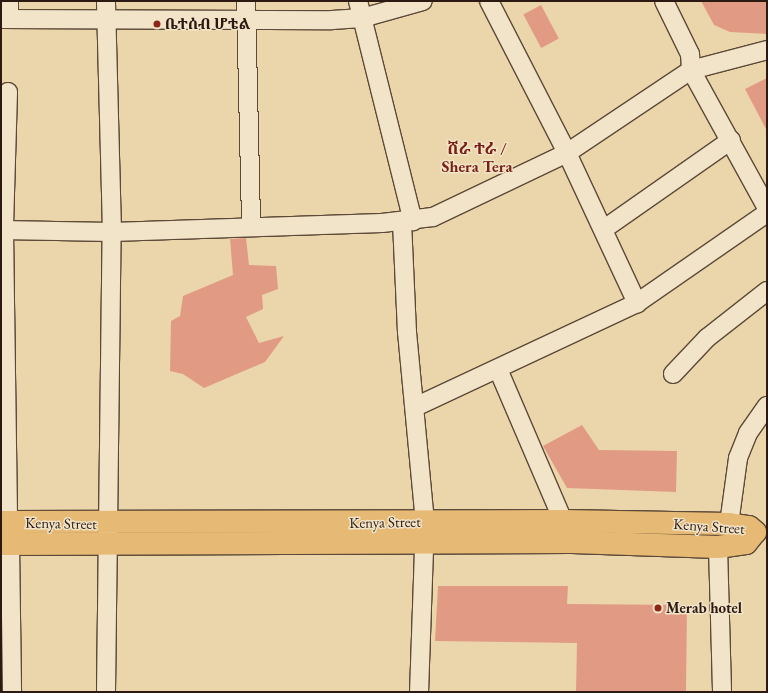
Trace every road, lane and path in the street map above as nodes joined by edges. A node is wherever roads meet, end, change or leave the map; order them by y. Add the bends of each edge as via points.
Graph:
1 (9, 1) edge
2 (106, 1) edge
3 (246, 1) edge
4 (358, 1) edge
5 (423, 1) edge
6 (490, 1) edge
7 (664, 1) edge
8 (362, 18) junction
9 (5, 19) edge
10 (106, 20) junction
11 (246, 22) junction
12 (767, 50) edge
13 (691, 70) junction
14 (8, 92) dead end
15 (731, 140) junction
16 (567, 153) junction
17 (767, 208) edge
18 (767, 213) edge
19 (407, 221) junction
20 (251, 225) junction
21 (604, 229) junction
22 (2, 230) edge
23 (112, 232) junction
24 (767, 291) edge
25 (637, 303) junction
26 (498, 369) junction
27 (673, 374) dead end
28 (767, 406) edge
29 (415, 408) junction
30 (425, 521) junction
31 (564, 521) junction
32 (5, 522) edge
33 (729, 524) junction
34 (761, 531) edge
35 (108, 534) junction
36 (572, 542) junction
37 (425, 543) junction
38 (6, 544) edge
39 (718, 547) junction
40 (12, 692) edge
41 (106, 692) edge
42 (419, 692) edge
43 (722, 692) edge

1 - 9 street
2 - 10 street
3 - 11 street
4 - 8 street
5 - 8 street
6 - 16 street
7 - 13 street via 690,54
8 - 11 street
8 - 19 street
9 - 10 street
10 - 11 street
10 - 23 street
11 - 20 street
12 - 13 street
13 - 15 street
13 - 16 street
14 - 22 street
15 - 17 street
15 - 21 street
16 - 19 street via 466,204 433,217
16 - 21 street
18 - 25 street
19 - 20 street
19 - 29 street via 407,332
20 - 23 street
21 - 25 street
22 - 23 street
22 - 32 street
23 - 35 street
24 - 27 street via 708,338
25 - 26 street
26 - 29 street
26 - 31 street
28 - 33 street via 748,433 738,458
29 - 30 street
30 - 31 main road, Kenya Street
30 - 35 main road, Kenya Street
30 - 37 street
31 - 33 main road, Kenya Street
31 - 36 street
32 - 35 main road, Kenya Street
33 - 34 main road, Kenya Street
34 - 39 main road via 746,543
35 - 37 main road
35 - 38 main road
35 - 41 street
36 - 37 main road
36 - 39 main road
37 - 42 street
38 - 40 street
39 - 43 street

